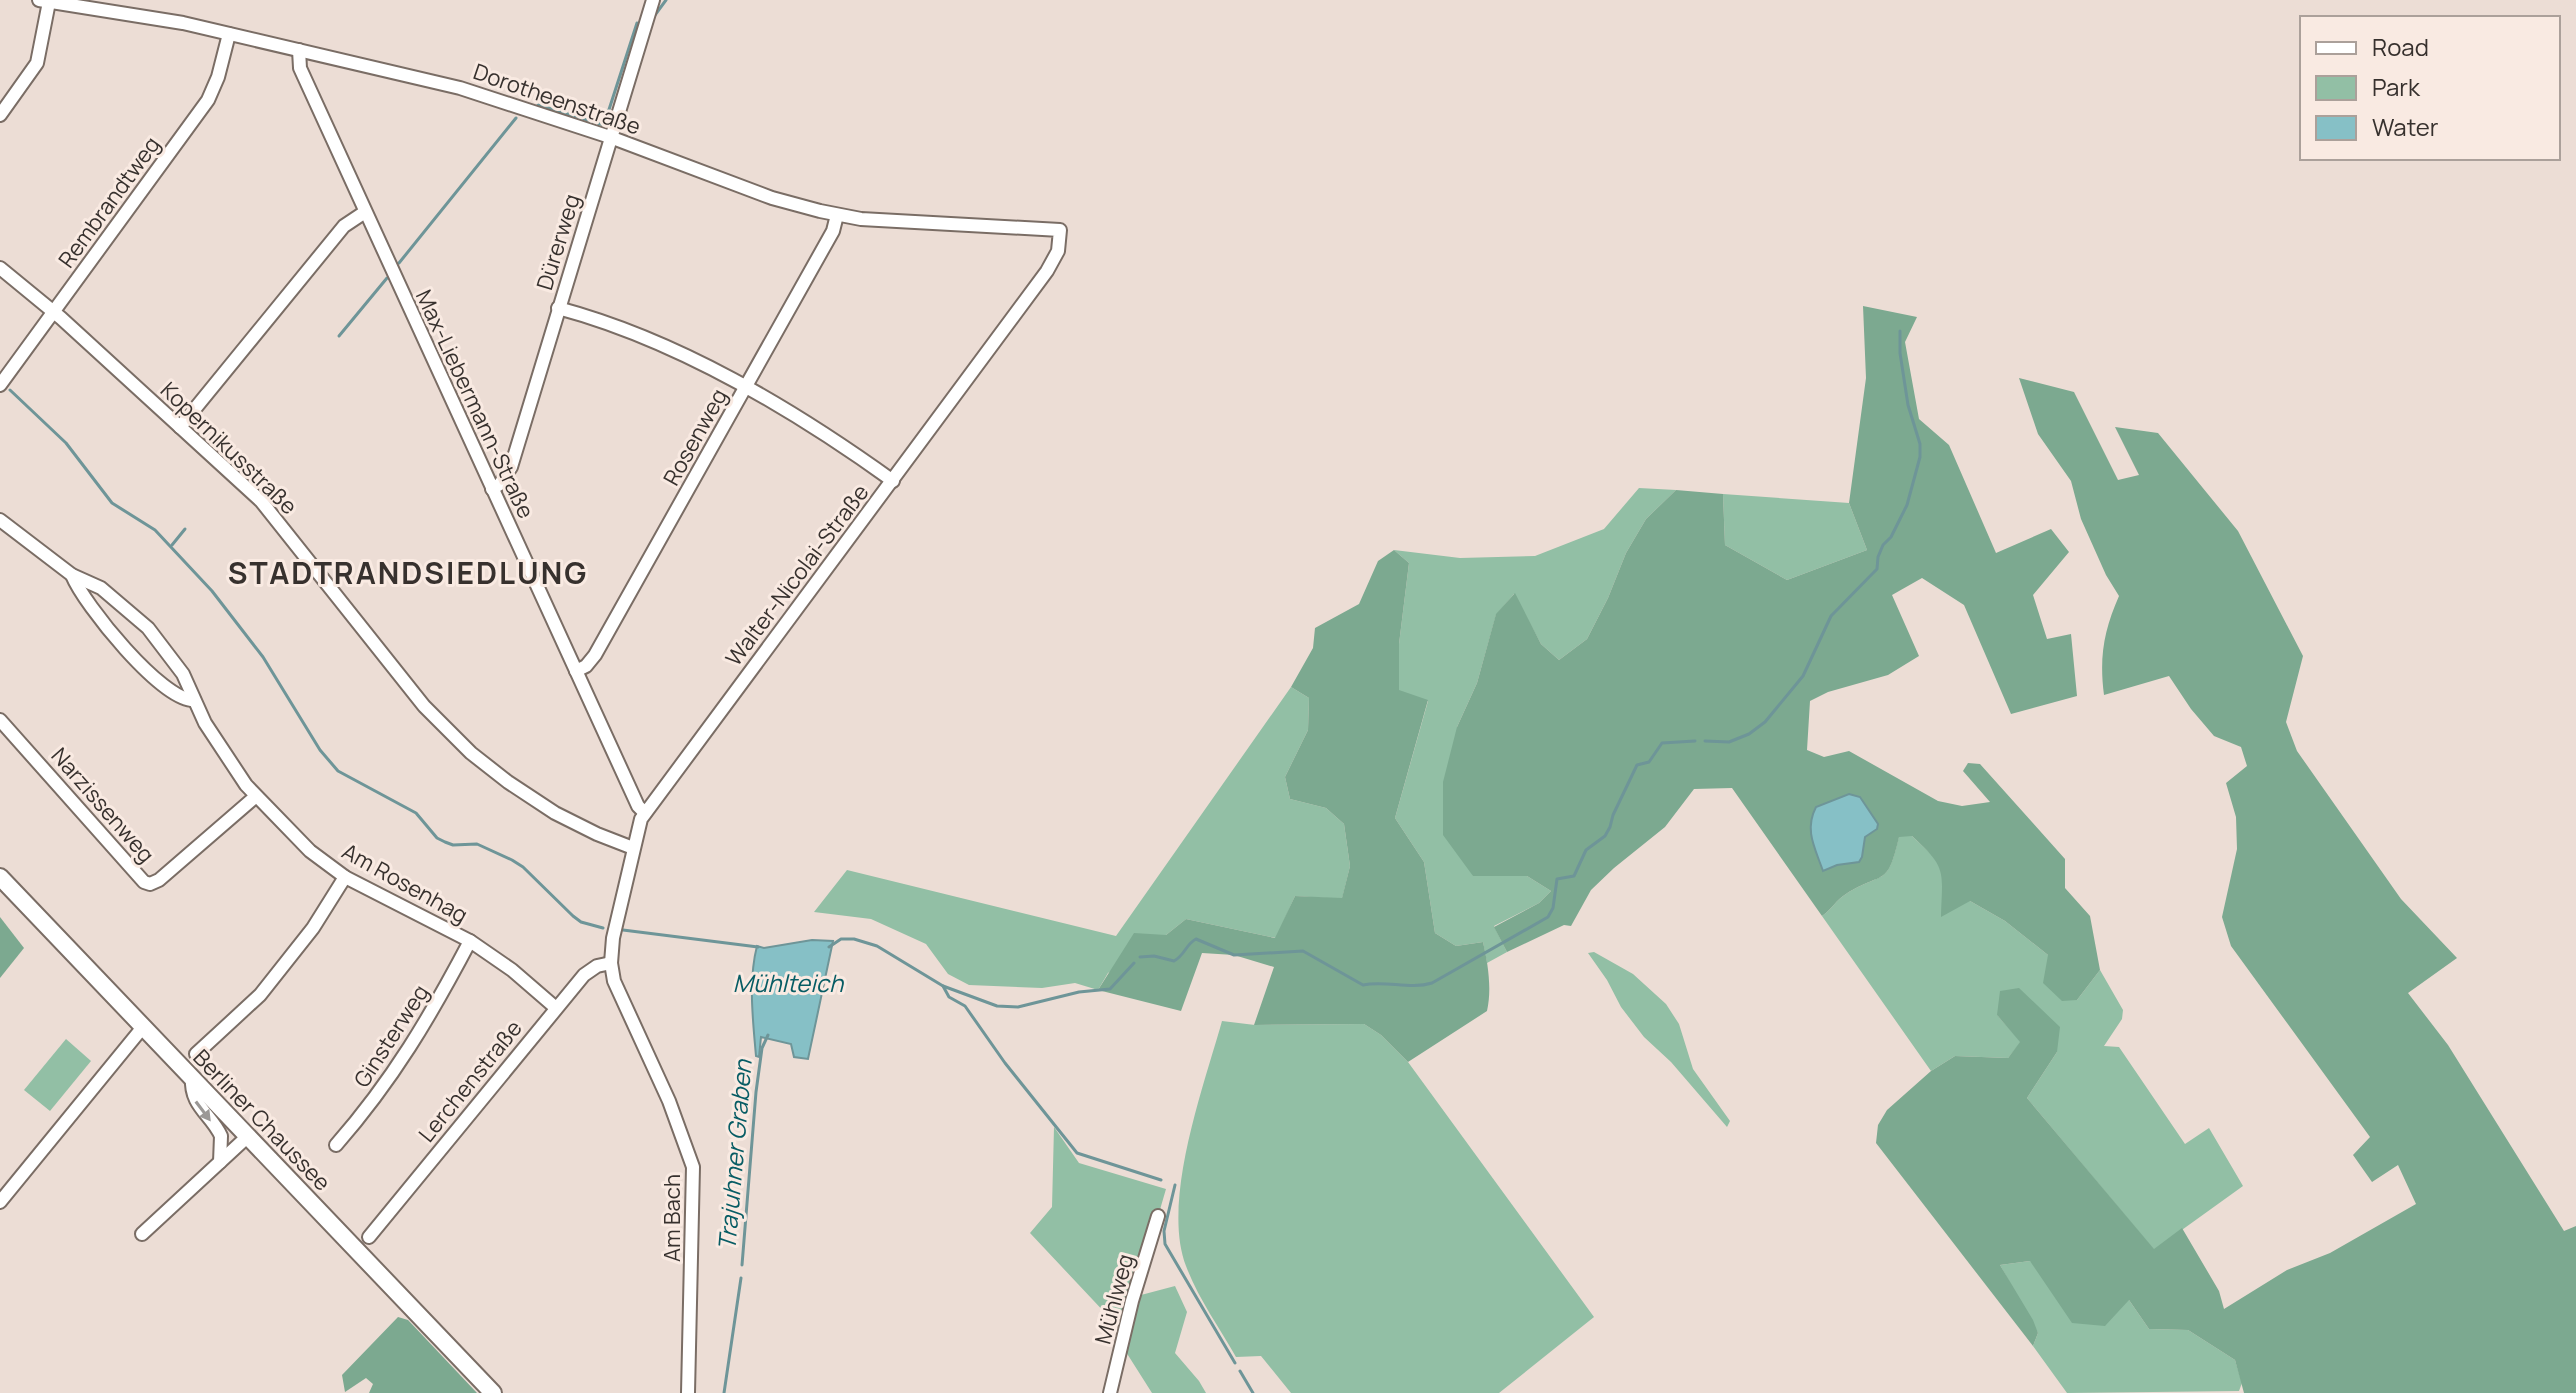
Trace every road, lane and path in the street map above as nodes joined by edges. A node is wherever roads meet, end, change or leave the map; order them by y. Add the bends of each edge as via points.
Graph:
1 (653, 0) edge
2 (44, 1) edge
3 (229, 34) junction
4 (299, 50) junction
5 (0, 115) edge
6 (610, 137) junction
7 (365, 212) junction
8 (837, 215) junction
9 (1060, 230) joint
10 (0, 268) edge
11 (558, 308) junction
12 (54, 312) junction
13 (0, 385) edge
14 (746, 388) junction
15 (180, 427) junction
16 (893, 481) junction
17 (492, 489) junction
18 (0, 520) edge
19 (72, 575) junction
20 (576, 671) junction
21 (194, 700) junction
22 (0, 720) edge
23 (255, 797) junction
24 (645, 813) junction
25 (633, 848) junction
26 (0, 877) edge
27 (345, 877) junction
28 (470, 941) junction
29 (611, 963) junction
30 (556, 1008) junction
31 (143, 1027) junction
32 (196, 1054) dead end
33 (192, 1078) junction
34 (247, 1137) junction
35 (336, 1145) dead end
36 (220, 1162) junction
37 (0, 1202) edge
38 (1158, 1216) dead end
39 (142, 1234) dead end
40 (369, 1237) dead end
41 (493, 1393) edge
42 (688, 1393) edge
43 (1110, 1393) edge

1 - 6 street, Dürerweg
2 - 3 street, Dorotheenstraße
2 - 5 street via 37,63
3 - 4 street, Dorotheenstraße
3 - 12 street, Rembrandtweg via 208,100
4 - 6 street, Dorotheenstraße via 475,92
4 - 7 street, Max-Liebermann-Straße via 300,68
6 - 8 street, Dorotheenstraße via 772,198
6 - 11 street, Dürerweg
7 - 15 street via 344,226
7 - 17 street, Max-Liebermann-Straße
8 - 9 street, Dorotheenstraße
8 - 14 street, Rosenweg
9 - 16 street, Walter-Nicolai-Straße via 1058,251 1047,271
10 - 12 street, Kopernikusstraße
11 - 14 street via 679,353
11 - 17 street, Dürerweg via 511,467
12 - 13 street, Rembrandtweg
12 - 15 street, Kopernikusstraße
14 - 16 street
14 - 20 street, Rosenweg via 595,655
15 - 25 street, Kopernikusstraße via 261,501 417,697 471,753 555,813
16 - 24 street, Walter-Nicolai-Straße
17 - 20 street, Max-Liebermann-Straße
18 - 19 street, Am Rosenhag
19 - 21 street, Am Rosenhag via 95,614 136,659 169,689
19 - 21 street, Am Rosenhag via 101,588 137,618 183,674
20 - 24 street, Max-Liebermann-Straße
21 - 23 street, Am Rosenhag
22 - 23 street, Narzissenweg via 150,884
23 - 27 street, Am Rosenhag
24 - 25 street, Walter-Nicolai-Straße
25 - 29 street, Walter-Nicolai-Straße
26 - 31 main road, Berliner Chaussee
27 - 28 street, Am Rosenhag
27 - 32 street via 260,995
28 - 30 street, Am Rosenhag
28 - 35 street, Ginsterweg via 398,1068
29 - 30 street, Lerchenstraße via 584,975
29 - 42 street, Am Bach via 693,1167
30 - 40 street, Lerchenstraße
31 - 33 main road, Berliner Chaussee
31 - 37 street
33 - 34 main road, Berliner Chaussee
33 -> 36 street via 198,1106 221,1136
34 - 36 street
34 - 41 main road, Berliner Chaussee
36 - 39 street
38 - 43 street, Mühlweg

